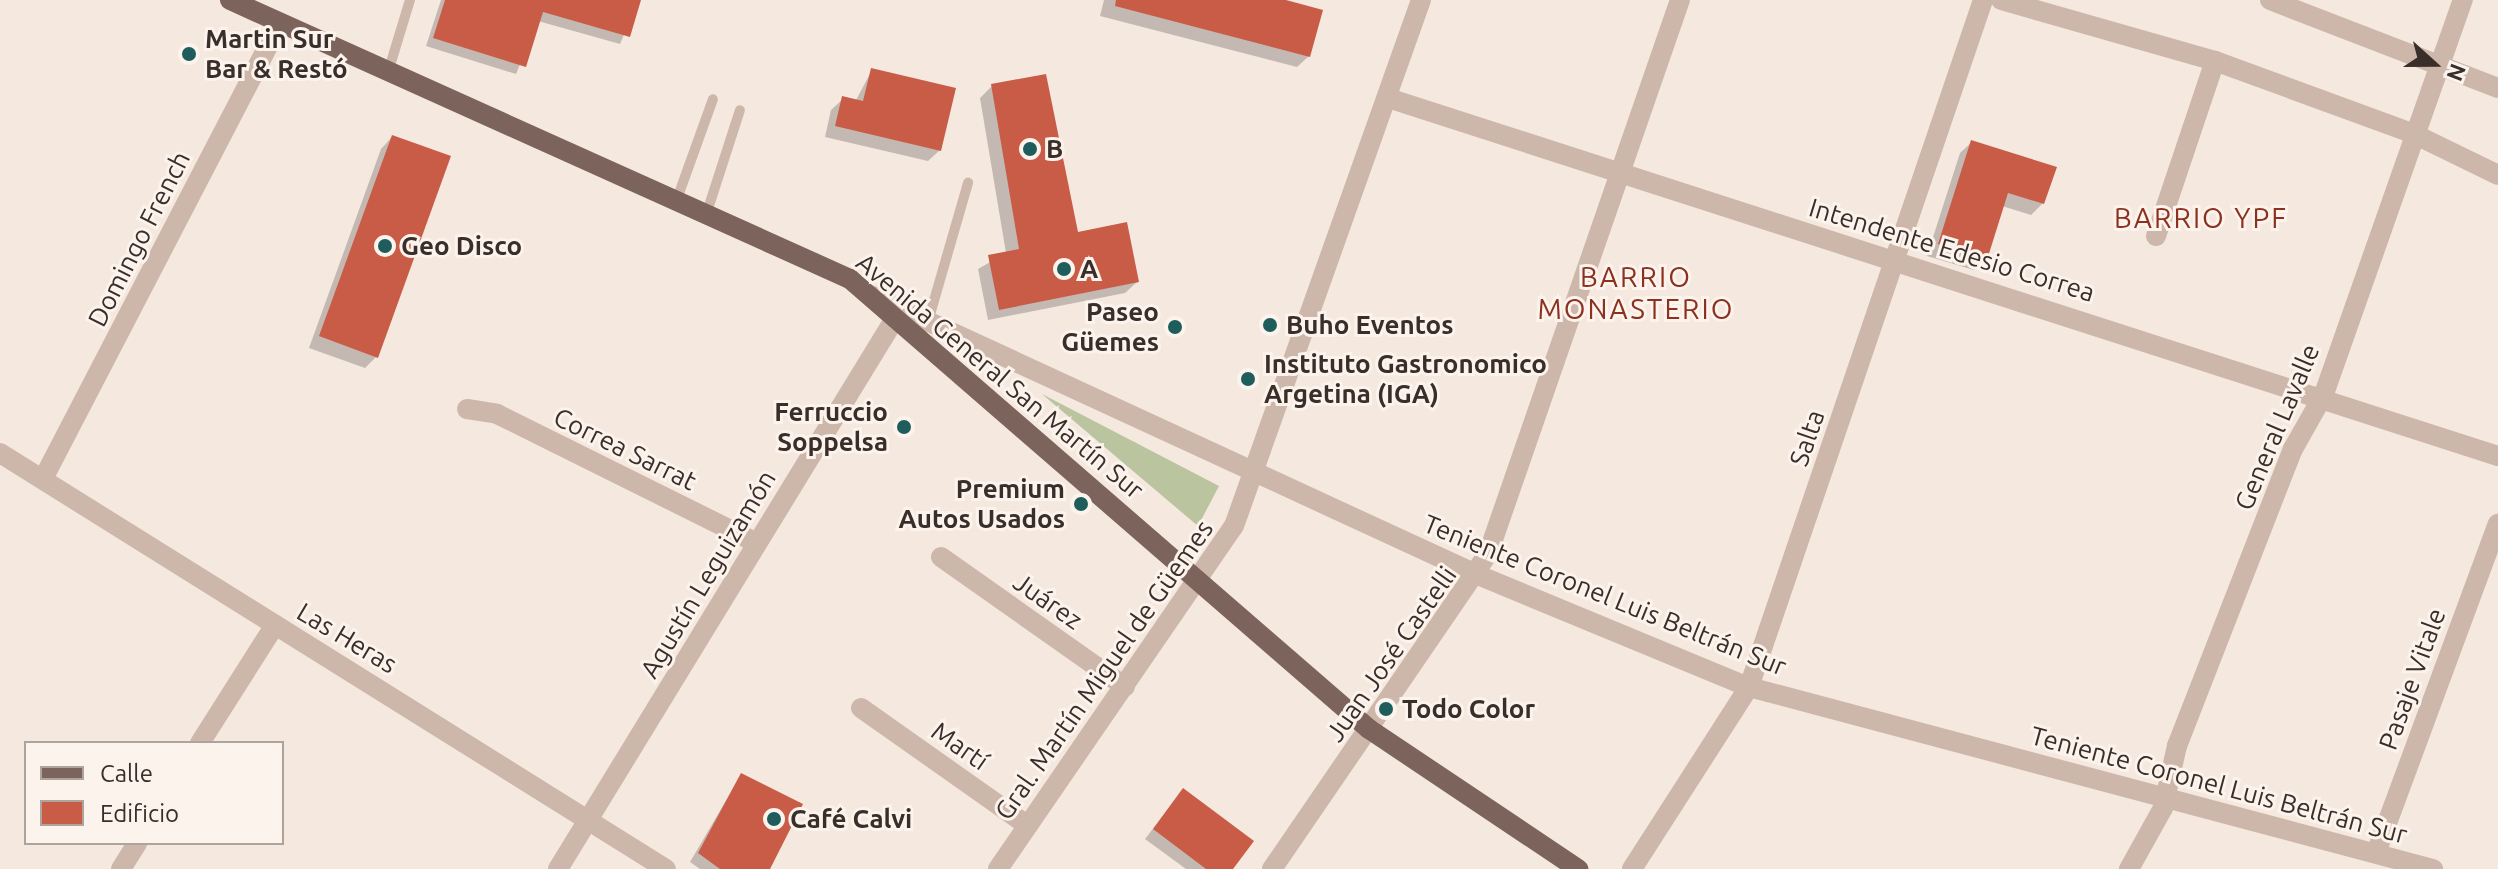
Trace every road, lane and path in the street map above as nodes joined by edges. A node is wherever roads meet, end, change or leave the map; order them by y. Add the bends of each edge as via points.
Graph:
1 (230, 0) edge
2 (410, 0) edge
3 (1421, 0) edge
4 (1680, 0) edge
5 (1983, 0) edge
6 (2001, 0) edge
7 (2270, 0) edge
8 (2463, 0) edge
9 (280, 23) junction
10 (2215, 61) junction
11 (2440, 62) junction
12 (389, 69) junction
13 (2498, 88) edge
14 (1388, 98) junction
15 (713, 99) dead end
16 (740, 110) dead end
17 (2414, 134) junction
18 (1621, 174) junction
19 (2498, 175) edge
20 (968, 183) dead end
21 (677, 199) junction
22 (707, 212) junction
23 (2156, 236) dead end
24 (1896, 259) junction
25 (899, 312) junction
26 (929, 318) junction
27 (2324, 394) junction
28 (467, 409) dead end
29 (0, 453) edge
30 (2498, 456) edge
31 (1257, 476) junction
32 (43, 479) junction
33 (2498, 524) edge
34 (757, 543) junction
35 (941, 557) dead end
36 (1478, 575) junction
37 (1201, 580) junction
38 (275, 625) junction
39 (1125, 687) junction
40 (1749, 687) junction
41 (861, 708) dead end
42 (1369, 729) junction
43 (201, 741) edge
44 (2166, 799) junction
45 (590, 817) junction
46 (1028, 826) junction
47 (136, 845) edge
48 (2376, 853) junction
49 (121, 869) edge
50 (558, 869) edge
51 (666, 869) edge
52 (998, 869) edge
53 (1272, 869) edge
54 (1578, 869) edge
55 (1632, 869) edge
56 (2129, 869) edge
57 (2433, 869) edge

1 - 9 main road, Avenida General San Martín Sur
2 - 12 lane
3 - 14 street, Gral. Martín Miguel de Güemes
4 - 18 street, Juan José Castelli
5 - 24 street, Salta
6 - 10 street
7 - 11 street
8 - 11 street, General Lavalle
9 - 12 main road, Avenida General San Martín Sur
9 - 32 street, Domingo French
10 - 17 street
10 - 23 street
11 - 13 street
11 - 17 street, General Lavalle
12 - 21 main road, Avenida General San Martín Sur
14 - 18 street, Intendente Edesio Correa
14 - 31 street, Gral. Martín Miguel de Güemes
15 - 21 lane
16 - 22 lane
17 - 19 street
17 - 27 street, General Lavalle
18 - 24 street, Intendente Edesio Correa
18 - 36 street, Juan José Castelli
20 - 26 lane
21 - 22 main road, Avenida General San Martín Sur
22 - 25 main road, Avenida General San Martín Sur via 825,263
24 - 27 street, Intendente Edesio Correa
24 - 40 street, Salta
25 - 26 street, Teniente Coronel Luis Beltrán Sur
25 - 34 street, Agustín Leguizamón
25 - 37 main road, Avenida General San Martín Sur
26 - 31 street, Teniente Coronel Luis Beltrán Sur
27 - 30 street, Intendente Edesio Correa
27 - 44 street, General Lavalle via 2293,449 2177,746
28 - 34 street, Correa Sarrat via 497,414
29 - 32 street, Las Heras
31 - 36 street, Teniente Coronel Luis Beltrán Sur
31 - 37 street, Gral. Martín Miguel de Güemes
32 - 38 street, Las Heras
33 - 48 street, Pasaje Vitale
34 - 45 street, Agustín Leguizamón
35 - 39 street, Juárez
36 - 40 street, Teniente Coronel Luis Beltrán Sur
36 - 42 street, Juan José Castelli
37 - 39 street, Gral. Martín Miguel de Güemes
37 - 42 main road, Avenida General San Martín Sur
38 - 43 street
38 - 45 street, Las Heras
39 - 46 street, Gral. Martín Miguel de Güemes
40 - 44 street, Teniente Coronel Luis Beltrán Sur
40 - 55 street, Salta
41 - 46 street, Martí
42 - 53 street, Juan José Castelli
42 - 54 main road, Avenida General San Martín Sur
44 - 48 street, Teniente Coronel Luis Beltrán Sur
44 - 56 street, General Lavalle
45 - 50 street, Agustín Leguizamón
45 - 51 street, Las Heras
46 - 52 street, Gral. Martín Miguel de Güemes
47 - 49 street
48 - 57 street, Teniente Coronel Luis Beltrán Sur

